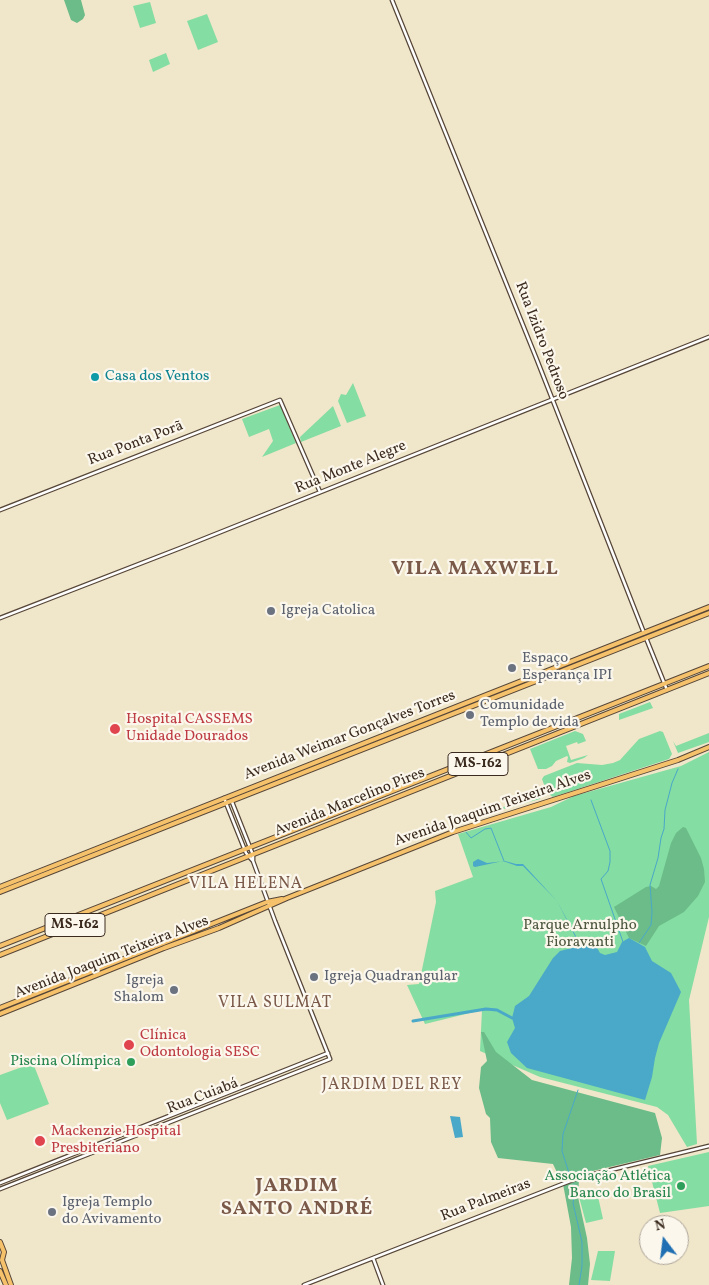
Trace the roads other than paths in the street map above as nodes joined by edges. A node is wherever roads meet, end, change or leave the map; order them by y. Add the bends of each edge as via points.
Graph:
1 (392, 0) edge
2 (709, 336) edge
3 (552, 400) junction
4 (320, 492) junction
5 (0, 510) edge
6 (709, 607) edge
7 (709, 613) edge
8 (0, 618) edge
9 (644, 633) junction
10 (646, 638) junction
11 (709, 666) edge
12 (709, 673) edge
13 (664, 684) junction
14 (667, 690) junction
15 (570, 721) junction
16 (573, 728) junction
17 (709, 747) edge
18 (386, 794) junction
19 (229, 796) junction
20 (389, 800) junction
21 (225, 801) junction
22 (231, 801) junction
23 (342, 812) junction
24 (345, 818) junction
25 (241, 824) junction
26 (235, 826) junction
27 (250, 848) junction
28 (245, 850) junction
29 (253, 854) junction
30 (248, 856) junction
31 (252, 861) junction
32 (0, 887) edge
33 (0, 892) edge
34 (287, 898) junction
35 (267, 902) junction
36 (269, 907) junction
37 (0, 946) edge
38 (0, 955) edge
39 (0, 1008) edge
40 (0, 1014) edge
41 (328, 1053) junction
42 (709, 1146) edge
43 (7, 1181) junction
44 (0, 1184) edge
45 (8, 1186) junction
46 (0, 1189) edge
47 (0, 1242) edge
48 (373, 1258) junction
49 (0, 1271) edge
50 (6, 1285) edge
51 (12, 1285) edge
52 (304, 1285) edge
53 (383, 1285) edge

1 - 3 street, Rua Izidro Pedroso
2 - 3 street, Rua Monte Alegre
3 - 4 street, Rua Monte Alegre
3 - 9 street, Rua Izidro Pedroso
4 - 5 street, Rua Ponta Porã via 280,400
4 - 8 street, Rua Monte Alegre
6 - 9 main road, Avenida Weimar Gonçalves Torres
7 - 10 main road, Avenida Weimar Gonçalves Torres
9 - 10 street, Rua Izidro Pedroso
9 - 19 main road, Avenida Weimar Gonçalves Torres
10 - 13 street, Rua Izidro Pedroso
10 - 22 main road, Avenida Weimar Gonçalves Torres
11 - 13 main road, Avenida Marcelino Pires / MS-162
12 - 14 main road, Avenida Marcelino Pires / MS-162
13 - 14 street, Rua Izidro Pedroso
13 - 15 main road, Avenida Marcelino Pires / MS-162
14 - 16 main road, Avenida Marcelino Pires / MS-162
15 - 16 main road
15 - 18 main road, Avenida Marcelino Pires / MS-162
16 - 20 main road, Avenida Marcelino Pires / MS-162
17 - 34 main road, Avenida Joaquim Teixeira Alves via 678,760 467,826
18 - 20 main road
18 - 23 main road, Avenida Marcelino Pires / MS-162
19 - 21 main road, Avenida Weimar Gonçalves Torres
19 - 22 street
20 - 24 main road, Avenida Marcelino Pires / MS-162
21 - 22 main road, Avenida Weimar Gonçalves Torres
21 - 26 street
21 - 32 main road, Avenida Weimar Gonçalves Torres
21 - 33 main road, Avenida Weimar Gonçalves Torres
22 - 25 street
23 - 24 main road
23 - 27 main road, Avenida Marcelino Pires / MS-162
24 - 29 main road, Avenida Marcelino Pires / MS-162
25 - 26 street
25 - 27 street
26 - 28 street
27 - 28 main road, Avenida Marcelino Pires / MS-162
27 - 29 street
28 - 30 street
28 - 37 main road, Avenida Marcelino Pires / MS-162
29 - 30 main road, Avenida Marcelino Pires / MS-162
29 - 31 street
30 - 31 street
30 - 38 main road, Avenida Marcelino Pires / MS-162
31 - 35 street
34 - 35 main road, Avenida Joaquim Teixeira Alves
34 - 36 main road, Avenida Joaquim Teixeira Alves
35 - 36 street
35 - 39 main road, Avenida Joaquim Teixeira Alves
36 - 40 main road, Avenida Joaquim Teixeira Alves
36 - 41 street
41 - 43 street, Rua Cuiabá
41 - 45 street, Rua Cuiabá via 330,1059
42 - 48 street, Rua Palmeiras via 578,1178
43 - 44 street, Rua Cuiabá
43 - 45 street
45 - 46 street, Rua Cuiabá
47 - 51 main road via 4,1252 2,1260
48 - 52 street, Rua Palmeiras
48 - 53 street
49 - 50 main road

